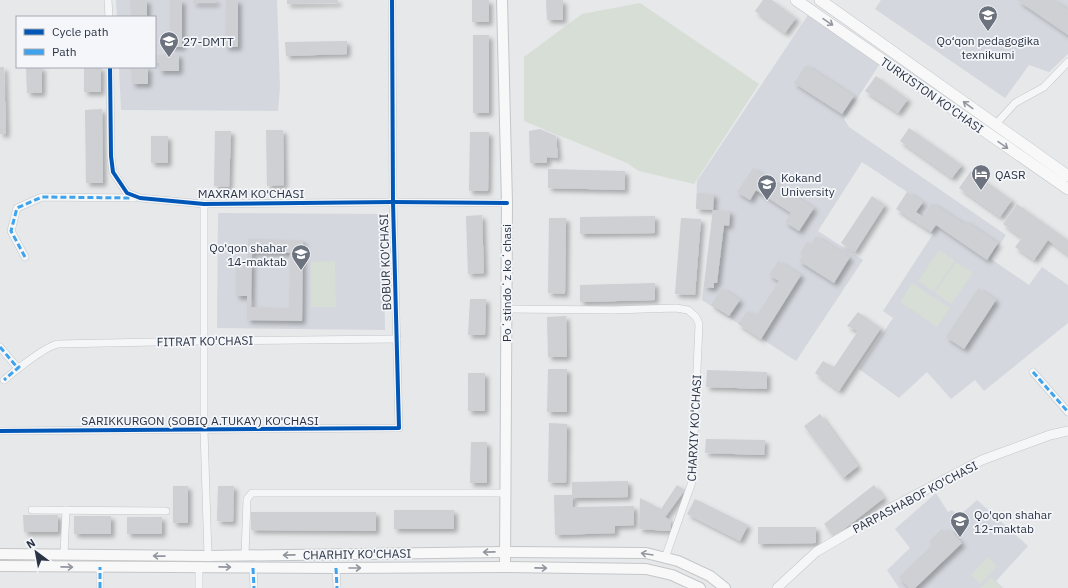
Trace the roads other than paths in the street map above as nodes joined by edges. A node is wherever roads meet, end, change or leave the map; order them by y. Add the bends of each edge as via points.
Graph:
1 (108, 0) edge
2 (392, 0) edge
3 (502, 0) edge
4 (796, 0) edge
5 (820, 0) edge
6 (109, 16) edge
7 (1068, 62) edge
8 (110, 68) edge
9 (995, 125) junction
10 (1068, 176) edge
11 (1068, 190) edge
12 (140, 198) junction
13 (393, 202) junction
14 (507, 203) junction
15 (204, 204) junction
16 (25, 257) dead end
17 (506, 309) junction
18 (397, 339) junction
19 (203, 341) junction
20 (0, 347) edge
21 (20, 367) junction
22 (1033, 372) dead end
23 (4, 380) dead end
24 (1068, 412) edge
25 (399, 428) joint
26 (204, 430) junction
27 (0, 431) edge
28 (1068, 431) edge
29 (506, 493) junction
30 (32, 510) dead end
31 (66, 510) junction
32 (166, 511) dead end
33 (505, 552) junction
34 (0, 554) edge
35 (64, 555) junction
36 (245, 555) junction
37 (208, 556) junction
38 (665, 558) junction
39 (0, 566) edge
40 (100, 567) junction
41 (505, 567) junction
42 (199, 568) junction
43 (253, 568) junction
44 (336, 568) junction
45 (100, 588) edge
46 (199, 588) edge
47 (254, 588) edge
48 (337, 588) edge
49 (700, 588) edge
50 (725, 588) edge
51 (777, 588) edge

1 - 6 street
2 - 13 street, BOBUR KO'CHASI
3 - 14 main road, Poʻstindoʻz koʻchasi
4 -> 11 main road, TURKISTON KO'CHASI
9 -> 5 main road, TURKISTON KO'CHASI
7 - 9 street via 1044,87 1015,103
8 - 12 street, MAXRAM KO'CHASI via 113,172 127,193
9 - 10 main road, TURKISTON KO'CHASI
12 - 15 street, MAXRAM KO'CHASI
12 - 16 street via 42,197 17,208 11,231
13 - 14 street, MAXRAM KO'CHASI
13 - 15 street, MAXRAM KO'CHASI
13 - 18 street, BOBUR KO'CHASI
14 - 17 main road, Poʻstindoʻz koʻchasi
15 - 19 street
17 - 29 main road, Poʻstindoʻz koʻchasi
17 - 38 street, CHARXIY KO'CHASI via 676,308 688,310 696,317 699,324 692,482
18 - 19 street, FITRAT KO'CHASI
18 - 25 street, BOBUR KO'CHASI
19 - 21 street, FITRAT KO'CHASI via 58,344
19 - 26 street
20 - 21 street via 16,366
21 - 23 street, FITRAT KO'CHASI
22 - 24 street
25 - 26 street, SARIKKURGON (SOBIQ A.TUKAY) KO'CHASI
26 - 27 street, SARIKKURGON (SOBIQ A.TUKAY) KO'CHASI
26 - 37 street
28 - 51 street, PARPASHABOF KO'CHASI via 982,460 891,508 816,552
29 - 33 main road, Poʻstindoʻz koʻchasi
29 - 36 street via 252,493 247,499
30 - 31 street
31 - 32 street
31 - 35 street
33 -> 36 main road, CHARHIY KO'CHASI
38 -> 33 main road, CHARHIY KO'CHASI via 646,553
33 - 41 main road, Poʻstindoʻz koʻchasi
34 - 35 main road, CHARHIY KO'CHASI
37 -> 35 main road, CHARHIY KO'CHASI
36 - 37 main road, CHARHIY KO'CHASI
38 - 50 main road, CHARHIY KO'CHASI via 678,561 710,576
39 -> 40 main road, CHARHIY KO'CHASI
40 - 42 main road, CHARHIY KO'CHASI
40 - 45 street
44 -> 41 main road, CHARHIY KO'CHASI
41 -> 49 main road, CHARHIY KO'CHASI via 646,569 672,575
42 -> 43 main road, CHARHIY KO'CHASI
42 - 46 street
43 - 44 main road, CHARHIY KO'CHASI
43 - 47 street
44 - 48 street

